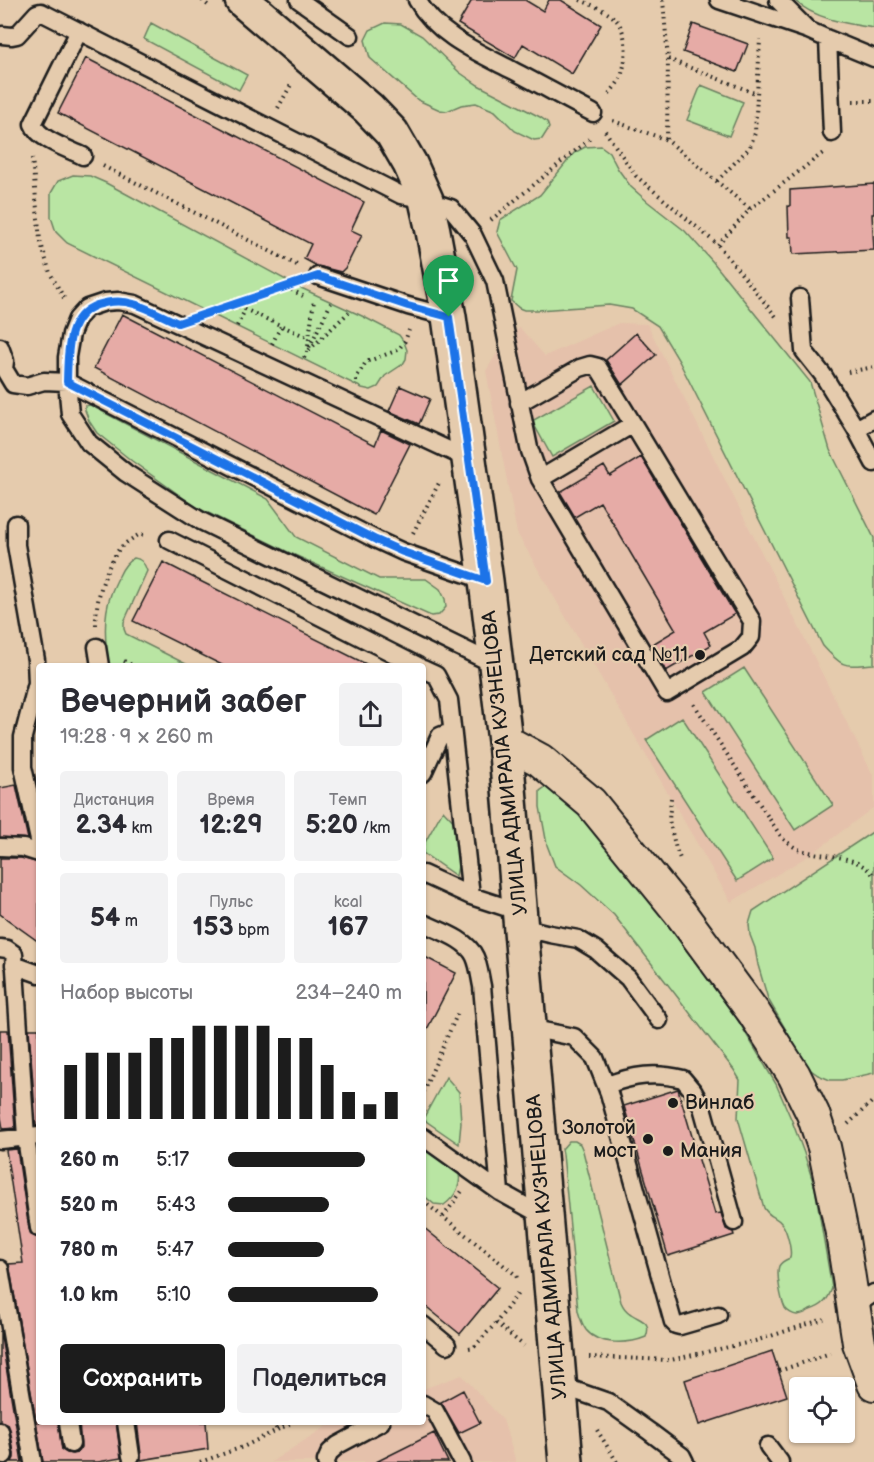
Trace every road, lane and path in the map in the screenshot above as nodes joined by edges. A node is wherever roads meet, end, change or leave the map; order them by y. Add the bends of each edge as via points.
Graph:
1 (242, 0) edge
2 (299, 0) edge
3 (417, 0) edge
4 (580, 0) edge
5 (663, 0) edge
6 (719, 0) edge
7 (778, 0) edge
8 (761, 14) junction
9 (808, 30) junction
10 (79, 31) junction
11 (2, 35) dead end
12 (350, 36) dead end
13 (828, 39) junction
14 (874, 58) edge
15 (668, 59) junction
16 (295, 77) dead end
17 (758, 94) junction
18 (856, 101) dead end
19 (874, 101) edge
20 (593, 113) junction
21 (33, 124) junction
22 (268, 127) junction
23 (832, 133) joint
24 (592, 138) dead end
25 (667, 140) junction
26 (83, 156) joint
27 (717, 181) junction
28 (426, 200) junction
29 (750, 209) junction
30 (473, 235) junction
31 (718, 245) junction
32 (318, 276) junction
33 (341, 284) junction
34 (369, 293) junction
35 (800, 298) dead end
36 (232, 304) junction
37 (449, 317) junction
38 (77, 319) junction
39 (178, 323) junction
40 (411, 324) dead end
41 (309, 338) junction
42 (0, 346) edge
43 (804, 351) junction
44 (306, 352) junction
45 (356, 378) dead end
46 (67, 382) junction
47 (519, 403) junction
48 (874, 419) edge
49 (633, 424) junction
50 (856, 429) junction
51 (468, 459) junction
52 (874, 463) edge
53 (540, 478) junction
54 (441, 479) dead end
55 (16, 524) dead end
56 (140, 534) dead end
57 (169, 540) dead end
58 (403, 552) junction
59 (486, 581) junction
60 (97, 647) joint
61 (36, 663) edge
62 (100, 663) edge
63 (412, 663) edge
64 (495, 665) junction
65 (426, 670) edge
66 (36, 687) edge
67 (667, 693) junction
68 (452, 733) junction
69 (505, 741) junction
70 (426, 767) edge
71 (36, 825) edge
72 (0, 847) edge
73 (36, 852) edge
74 (426, 875) edge
75 (874, 876) edge
76 (471, 896) junction
77 (521, 919) junction
78 (426, 925) edge
79 (0, 948) edge
80 (14, 965) junction
81 (478, 968) junction
82 (36, 973) edge
83 (659, 1020) dead end
84 (529, 1028) junction
85 (607, 1084) junction
86 (426, 1085) edge
87 (32, 1137) edge
88 (426, 1139) edge
89 (0, 1140) edge
90 (474, 1174) junction
91 (36, 1189) edge
92 (500, 1192) junction
93 (426, 1203) edge
94 (443, 1217) junction
95 (545, 1217) junction
96 (734, 1222) dead end
97 (0, 1269) edge
98 (863, 1300) edge
99 (718, 1315) dead end
100 (496, 1323) junction
101 (813, 1323) dead end
102 (426, 1328) edge
103 (859, 1343) junction
104 (447, 1345) joint
105 (547, 1363) junction
106 (779, 1371) dead end
107 (874, 1384) edge
108 (426, 1406) edge
109 (68, 1425) edge
110 (126, 1425) edge
111 (275, 1425) edge
112 (287, 1425) edge
113 (375, 1425) edge
114 (278, 1430) junction
115 (0, 1431) edge
116 (71, 1444) dead end
117 (768, 1446) dead end
118 (4, 1455) dead end
119 (131, 1456) dead end
120 (33, 1462) edge
121 (200, 1462) edge
122 (326, 1462) edge
123 (462, 1462) edge
124 (566, 1462) edge
125 (685, 1462) edge
126 (780, 1462) edge

1 - 28 main road, УЛИЦА АДМИРАЛА КУЗНЕЦОВА via 392,133
2 - 12 lane
3 - 20 lane via 438,26 460,42
4 - 20 path via 616,20 625,36 619,81
5 - 15 path
6 - 8 lane
7 - 9 lane
8 - 9 lane
8 - 17 path
9 - 13 lane
10 - 11 lane via 41,12 17,35
10 - 21 lane
10 - 22 lane
13 - 14 lane
13 - 23 lane
15 - 17 path
15 - 25 path
16 - 22 path
17 - 27 path via 750,147
18 - 19 path
20 - 25 path
20 - 31 path via 636,176
21 - 26 lane via 42,136
21 - 38 path via 30,133 40,240 50,273
22 - 28 lane via 401,195
23 - 29 path via 830,146 823,153
24 - 30 path
25 - 27 path
26 - 32 path
27 - 29 path
28 - 30 lane via 451,208
28 - 37 main road, УЛИЦА АДМИРАЛА КУЗНЕЦОВА
29 - 31 path
30 - 47 lane via 495,281
31 - 43 path
32 - 33 lane
32 - 36 path
32 - 41 path
33 - 34 lane
33 - 44 path
34 - 37 lane
34 - 44 path
35 - 43 lane
36 - 39 path
36 - 41 path
37 - 51 main road, УЛИЦА АДМИРАЛА КУЗНЕЦОВА
38 - 39 lane via 87,308 118,301 135,304
38 - 46 lane via 71,334
39 - 51 lane
40 - 45 path via 398,350 366,362
41 - 44 path
42 - 46 lane via 4,369 13,384
43 - 50 lane
46 - 58 lane
46 - 64 lane via 70,414 89,443 126,473 201,521
47 - 49 lane via 590,365 598,367
47 - 53 lane
48 - 50 lane
49 - 53 lane
49 - 67 lane via 752,621 751,637 742,648
50 - 52 lane
51 - 59 main road, УЛИЦА АДМИРАЛА КУЗНЕЦОВА
53 - 67 lane
54 - 58 path
55 - 61 lane via 16,545
56 - 60 path via 121,547 99,594
57 - 63 lane
58 - 59 lane
59 - 64 main road, УЛИЦА АДМИРАЛА КУЗНЕЦОВА
60 - 62 lane
64 - 69 main road, УЛИЦА АДМИРАЛА КУЗНЕЦОВА
65 - 68 lane via 436,675 449,700
66 - 71 lane via 23,737 24,767
67 - 75 path via 695,704 782,838 795,848 856,861
68 - 70 lane via 441,736
68 - 76 lane
69 - 77 main road, УЛИЦА АДМИРАЛА КУЗНЕЦОВА
69 - 98 street via 540,760 591,803 688,923 794,1075 824,1146 840,1224
72 - 73 lane
74 - 76 lane
76 - 77 lane
77 - 83 lane via 550,934 578,939 596,950 628,978
77 - 84 main road, УЛИЦА АДМИРАЛА КУЗНЕЦОВА
78 - 81 lane via 466,945
79 - 80 lane via 14,954
80 - 82 lane
80 - 87 lane
81 - 86 path
81 - 92 lane
84 - 85 lane via 574,1037 595,1058
84 - 95 main road, УЛИЦА АДМИРАЛА КУЗНЕЦОВА
85 - 96 lane via 641,1075 683,1079 702,1107
85 - 99 lane via 673,1322 680,1326
87 - 89 lane
87 - 91 lane
88 - 90 lane
90 - 92 lane
90 - 94 path
92 - 95 lane
93 - 94 path
94 - 100 path via 516,1275 519,1291
95 - 105 main road, УЛИЦА АДМИРАЛА КУЗНЕЦОВА
97 - 120 lane
98 - 103 street
100 - 104 path via 474,1347 459,1349
100 - 105 path
101 - 105 path via 672,1360
102 - 104 lane
103 - 106 path
103 - 107 street
105 - 124 main road, УЛИЦА АДМИРАЛА КУЗНЕЦОВА
105 - 125 lane via 650,1432
108 - 123 lane via 435,1411
109 - 116 lane
110 - 119 lane
111 - 114 path
112 - 114 path
113 - 122 lane via 338,1445
114 - 121 path
115 - 118 lane
117 - 126 lane

